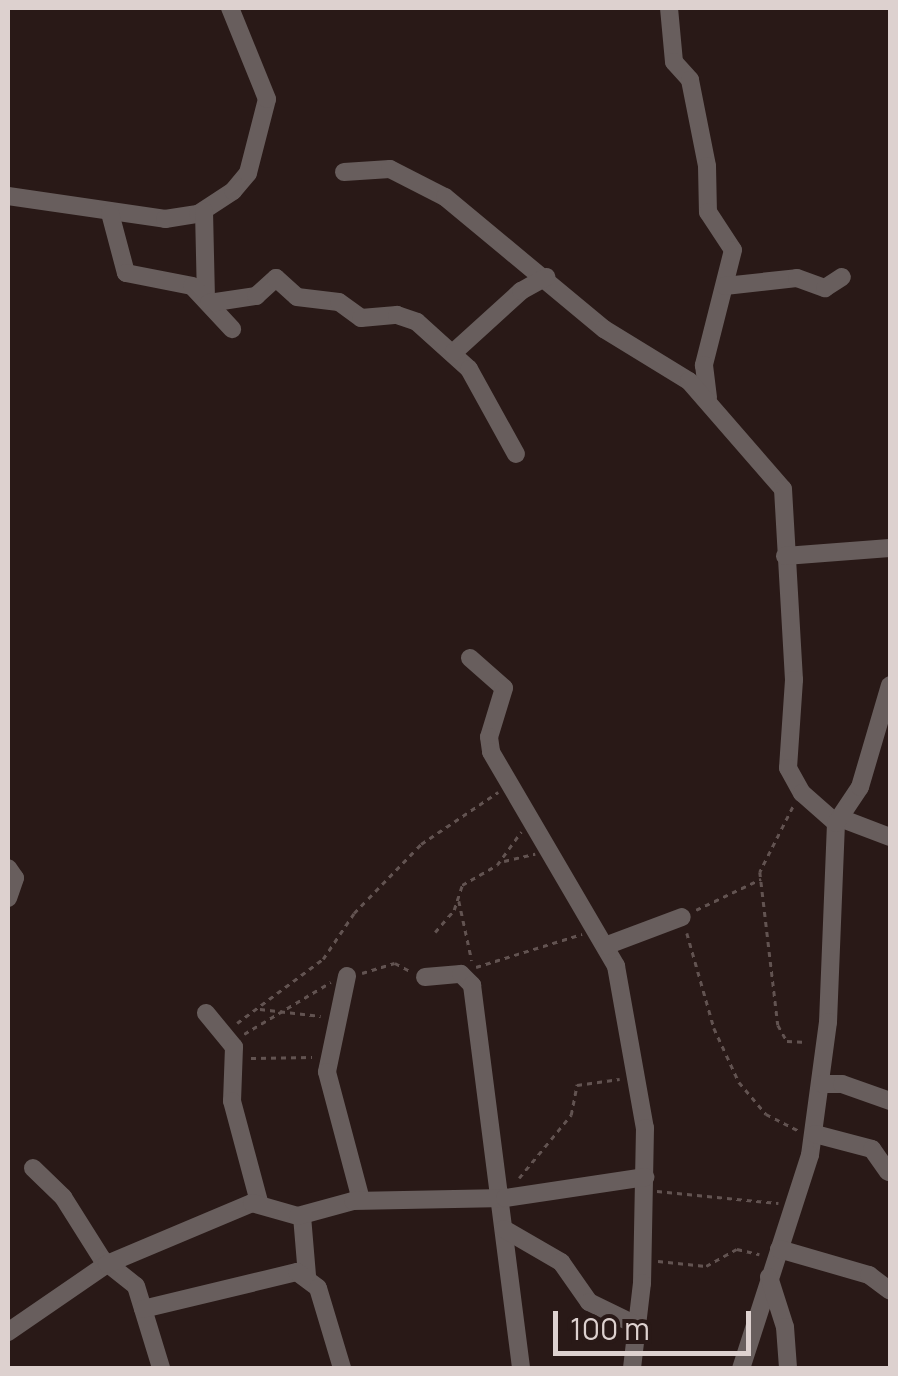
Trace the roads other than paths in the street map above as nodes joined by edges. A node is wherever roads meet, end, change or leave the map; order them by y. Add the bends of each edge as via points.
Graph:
1 (230, 8) edge
2 (669, 8) edge
3 (344, 172) dead end
4 (8, 196) edge
5 (204, 212) junction
6 (110, 214) junction
7 (203, 259) junction
8 (546, 277) junction
9 (842, 277) dead end
10 (180, 282) junction
11 (725, 286) junction
12 (208, 301) junction
13 (232, 329) dead end
14 (454, 352) junction
15 (708, 398) junction
16 (516, 454) dead end
17 (890, 548) edge
18 (785, 556) junction
19 (470, 658) dead end
20 (890, 685) edge
21 (890, 747) edge
22 (871, 750) junction
23 (809, 798) junction
24 (853, 798) junction
25 (838, 820) junction
26 (890, 837) edge
27 (8, 868) edge
28 (8, 898) edge
29 (682, 916) road end
30 (605, 946) junction
31 (346, 976) dead end
32 (426, 977) dead end
33 (206, 1013) dead end
34 (822, 1084) junction
35 (890, 1102) edge
36 (814, 1134) junction
37 (33, 1168) dead end
38 (888, 1172) dead end
39 (644, 1184) junction
40 (502, 1198) junction
41 (361, 1200) junction
42 (258, 1202) junction
43 (302, 1216) junction
44 (504, 1229) junction
45 (777, 1253) junction
46 (108, 1264) junction
47 (307, 1276) junction
48 (768, 1276) junction
49 (890, 1291) edge
50 (143, 1309) junction
51 (638, 1326) junction
52 (8, 1332) edge
53 (161, 1368) edge
54 (342, 1368) edge
55 (521, 1368) edge
56 (632, 1368) edge
57 (741, 1368) edge
58 (788, 1368) edge

1 - 5 street via 264,79 266,115 248,173
2 - 11 street via 674,62 690,80 708,166 708,212 733,250
3 - 8 street via 390,169 422,182
4 - 6 street
5 - 6 street via 165,219
5 - 7 street
6 - 10 street via 126,273
7 - 10 street
7 - 12 street
8 - 14 street
8 - 15 street via 604,329
9 - 11 street via 825,288 790,278
10 - 12 street
11 - 15 street via 704,365
12 - 13 street
12 - 14 street via 256,296 281,279 298,297 339,302 361,318 407,317
14 - 16 street
15 - 18 street via 782,490
17 - 18 street
18 - 23 street via 794,680 787,756
19 - 30 street via 503,684 489,745
20 - 22 street
21 - 22 street
22 - 24 street
23 - 24 street
23 - 25 street
24 - 25 street
25 - 26 street
25 - 34 street
27 - 28 street via 15,878
29 - 30 street
30 - 39 street via 616,966 637,1078
31 - 41 street via 328,1086
32 - 40 street via 461,974 472,986
33 - 42 street via 224,1031 234,1056 232,1101
34 - 35 street via 842,1084
34 - 36 street
36 - 38 street via 872,1149
36 - 45 street
37 - 46 street via 63,1198
39 - 40 street
39 - 51 street
40 - 41 street
40 - 44 street
41 - 43 street
42 - 43 street
42 - 46 street
43 - 47 street
44 - 51 street via 561,1262 589,1302
44 - 55 street
45 - 48 street
45 - 49 street via 869,1275
46 - 50 street via 134,1283
46 - 52 street
47 - 50 street via 289,1271
47 - 54 street via 326,1309
48 - 57 street
48 - 58 street via 785,1327
50 - 53 street
51 - 56 street

